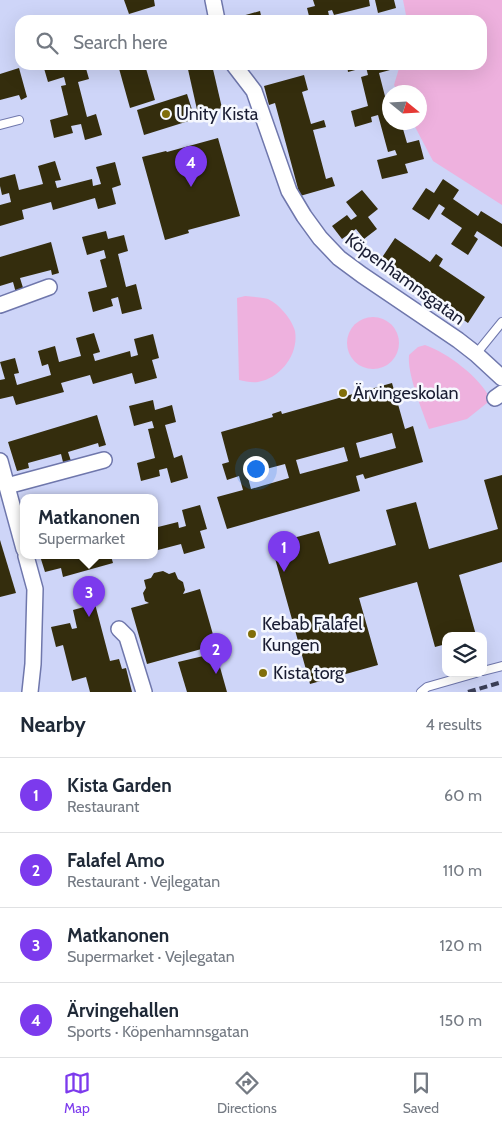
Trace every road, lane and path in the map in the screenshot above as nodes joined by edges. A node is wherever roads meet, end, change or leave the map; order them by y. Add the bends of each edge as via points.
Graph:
1 (213, 0) edge
2 (216, 15) edge
3 (238, 70) edge
4 (19, 120) dead end
5 (0, 125) edge
6 (49, 287) dead end
7 (0, 305) edge
8 (502, 322) edge
9 (476, 354) junction
10 (502, 378) edge
11 (104, 460) dead end
12 (0, 461) edge
13 (7, 486) junction
14 (20, 534) edge
15 (27, 559) edge
16 (119, 629) dead end
17 (502, 666) edge
18 (487, 670) edge
19 (462, 677) edge
20 (30, 692) edge
21 (144, 692) edge
22 (421, 692) edge

1 - 2 street
3 - 9 street, Köpenhamnsgatan via 254,91 289,191 320,238 339,258
4 - 5 lane
6 - 7 street
8 - 9 lane
9 - 10 street, Köpenhamnsgatan
11 - 13 street
12 - 13 street
13 - 14 street
15 - 20 street via 35,589
16 - 21 street via 127,637
17 - 18 lane
19 - 22 lane via 427,687

